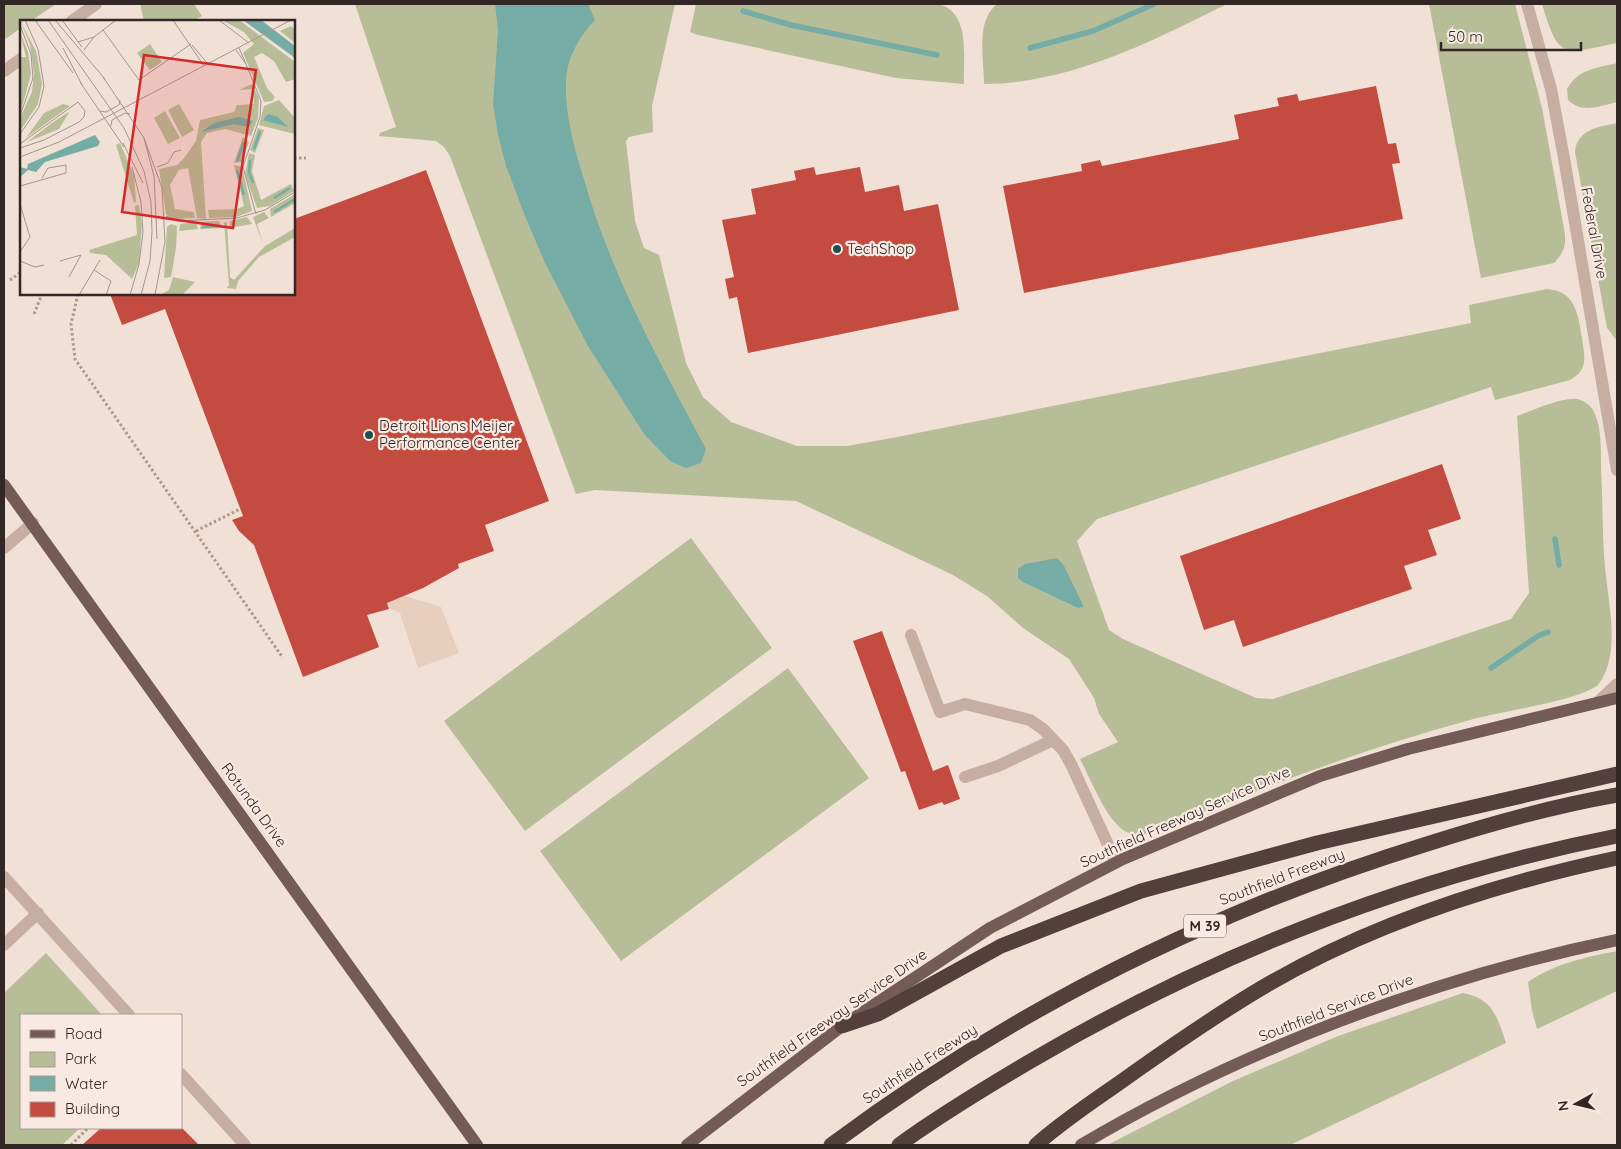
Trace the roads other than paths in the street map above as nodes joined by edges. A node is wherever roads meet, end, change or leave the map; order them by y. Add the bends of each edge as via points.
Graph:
1 (96, 4) edge
2 (1528, 4) edge
3 (73, 20) edge
4 (20, 60) edge
5 (4, 72) edge
6 (1617, 470) edge
7 (4, 487) edge
8 (33, 523) junction
9 (4, 548) edge
10 (911, 635) dead end
11 (1617, 684) edge
12 (1617, 698) edge
13 (1600, 701) junction
14 (1053, 740) junction
15 (1617, 774) edge
16 (965, 777) dead end
17 (1617, 795) edge
18 (1617, 836) edge
19 (1617, 858) edge
20 (1116, 862) junction
21 (4, 877) edge
22 (38, 913) junction
23 (1617, 940) edge
24 (4, 945) edge
25 (128, 1014) edge
26 (842, 1026) junction
27 (182, 1075) edge
28 (245, 1145) edge
29 (477, 1145) edge
30 (687, 1145) edge
31 (831, 1145) edge
32 (898, 1145) edge
33 (1036, 1145) edge
34 (1081, 1145) edge

1 - 3 street
2 - 6 street, Federal Drive via 1551,89
4 - 5 street
7 - 8 main road, Rotunda Drive
8 - 9 street
8 - 29 main road, Rotunda Drive
10 - 14 street via 940,712 965,704 1030,720
11 - 13 street
12 - 13 main road, Southfield Freeway Service Drive
13 - 20 main road, Southfield Freeway Service Drive via 1408,749 1320,776
14 - 16 street via 998,766
14 - 20 street via 1063,750 1076,774
15 - 26 highway via 1317,843 1142,890 1001,946 878,1014
17 - 31 highway, Southfield Freeway / M 39 via 1480,828 1378,859 1213,922 1056,999 898,1098
18 - 32 highway, M 39 via 1482,868 1387,896 1227,958 1074,1036 990,1085
19 - 33 highway via 1503,886 1433,910 1325,954 1218,1016
20 - 26 main road, Southfield Freeway Service Drive via 990,928
21 - 22 street
22 - 24 street
22 - 25 street
23 - 34 main road, Southfield Service Drive via 1493,970 1368,1011 1238,1065
26 - 30 main road, Southfield Freeway Service Drive
27 - 28 street

